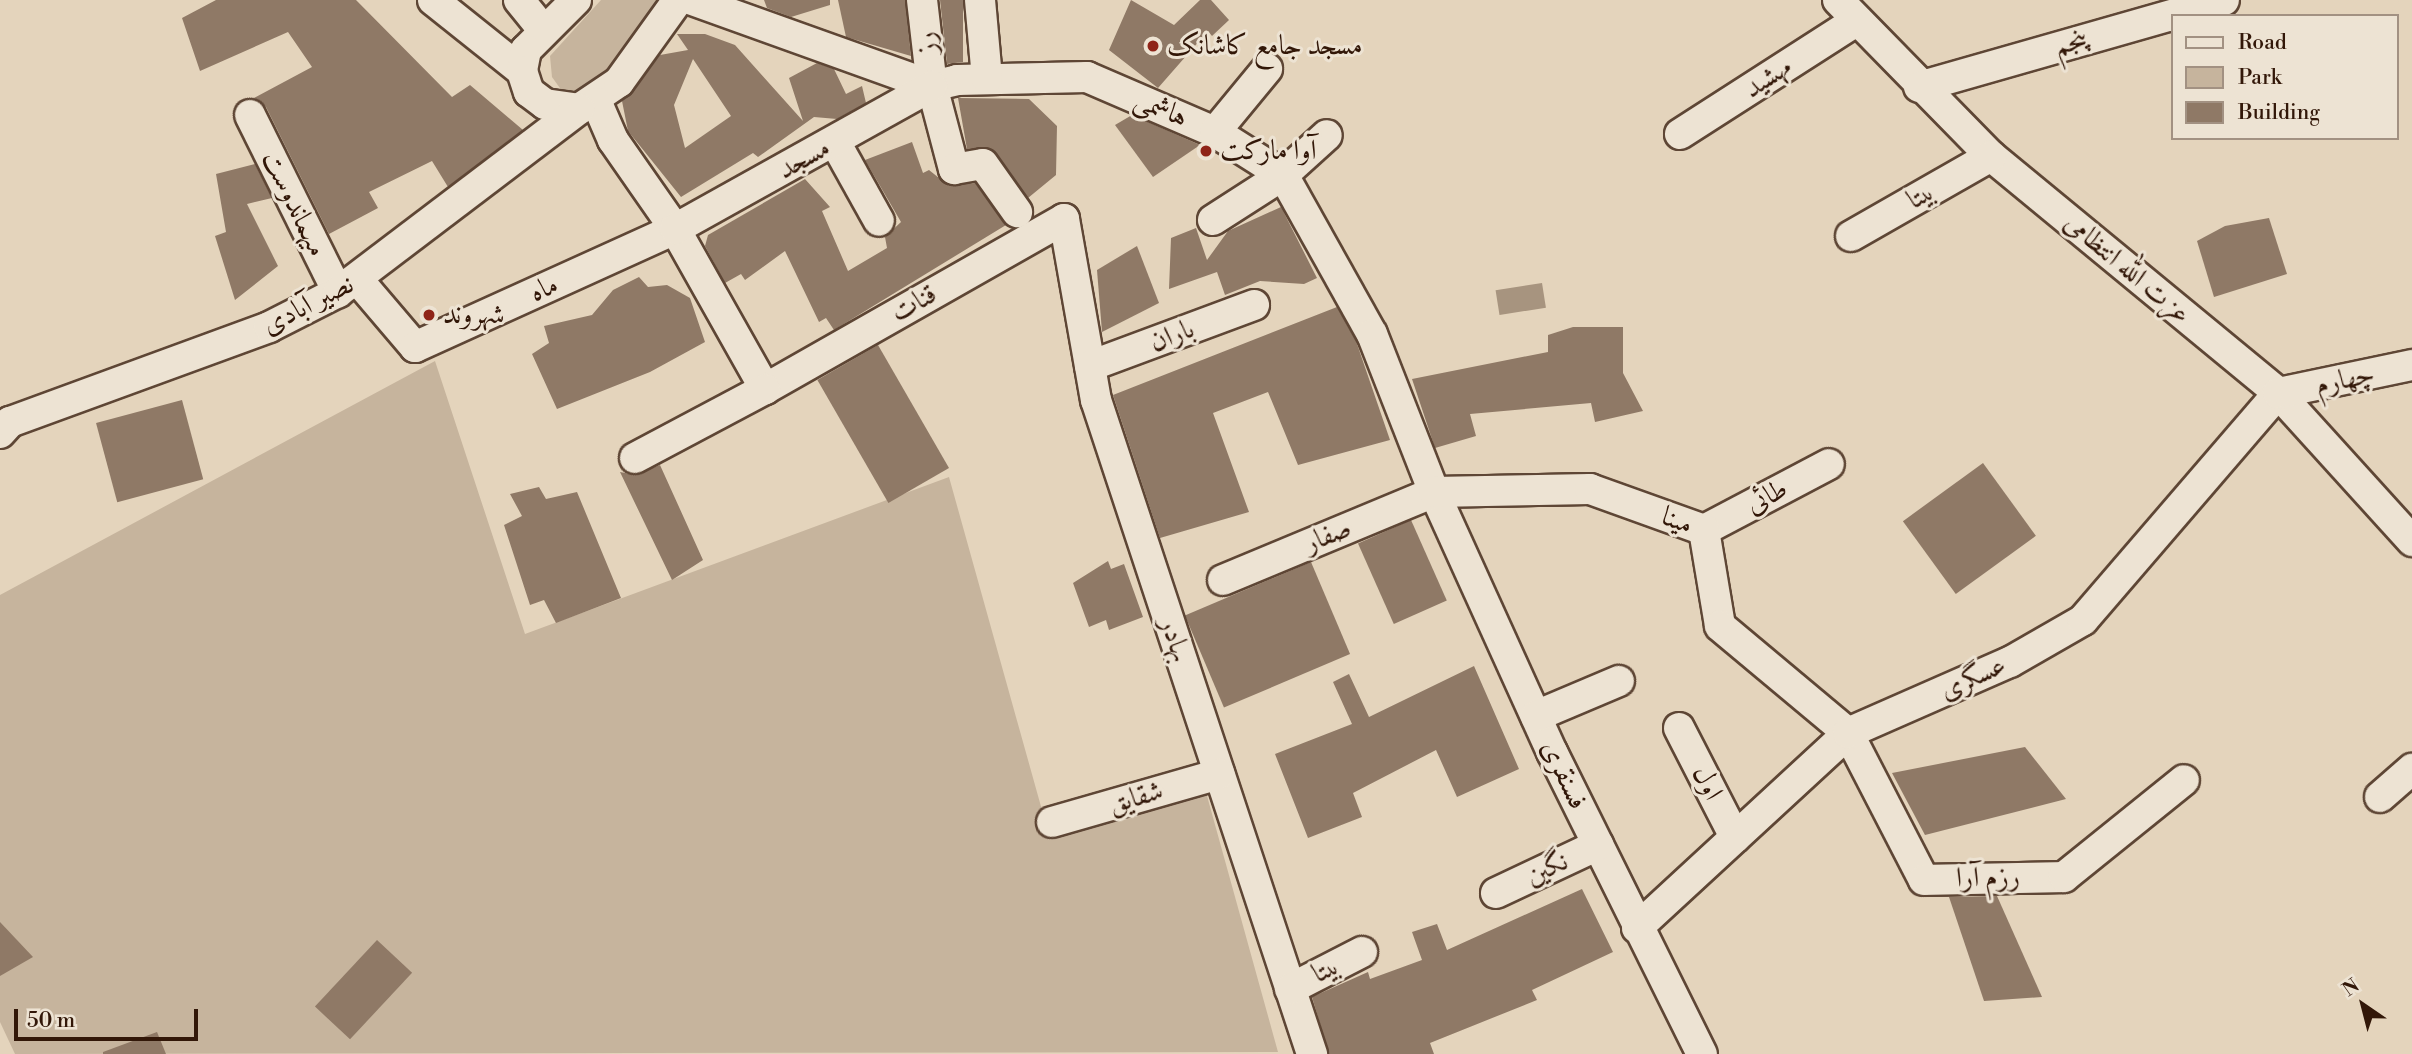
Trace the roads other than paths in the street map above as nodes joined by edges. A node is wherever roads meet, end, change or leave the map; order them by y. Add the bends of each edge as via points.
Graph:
1 (433, 0) edge
2 (519, 0) edge
3 (576, 0) edge
4 (678, 0) edge
5 (692, 0) edge
6 (922, 0) edge
7 (981, 0) edge
8 (2224, 0) edge
9 (1847, 10) edge
10 (2175, 14) edge
11 (2170, 15) edge
12 (543, 30) junction
13 (1267, 69) dead end
14 (522, 71) junction
15 (987, 79) junction
16 (932, 86) junction
17 (1919, 87) junction
18 (588, 106) junction
19 (250, 115) dead end
20 (1215, 132) junction
21 (1680, 134) dead end
22 (1327, 135) dead end
23 (835, 142) junction
24 (1991, 156) junction
25 (1283, 175) junction
26 (1017, 212) dead end
27 (1064, 219) joint
28 (1213, 220) dead end
29 (879, 221) dead end
30 (675, 229) junction
31 (1851, 236) dead end
32 (348, 286) junction
33 (1254, 305) dead end
34 (2412, 365) edge
35 (1090, 366) junction
36 (765, 390) junction
37 (2278, 393) junction
38 (0, 433) edge
39 (635, 458) dead end
40 (1829, 464) dead end
41 (1434, 492) junction
42 (1704, 530) junction
43 (2412, 541) edge
44 (1223, 580) dead end
45 (1619, 681) dead end
46 (1536, 716) junction
47 (1679, 728) dead end
48 (1848, 733) junction
49 (2412, 769) edge
50 (1219, 774) junction
51 (2184, 780) dead end
52 (2380, 797) dead end
53 (1052, 822) dead end
54 (1735, 837) junction
55 (1598, 845) junction
56 (1496, 892) dead end
57 (1637, 928) junction
58 (1362, 952) dead end
59 (1290, 989) junction
60 (1312, 1054) edge
61 (1702, 1054) edge

1 - 14 street
2 - 12 street
3 - 12 street
4 - 18 street, نصیر آبادی
5 - 16 street, هاشمی
6 - 16 street, رز
7 - 15 street
8 - 10 street, پنجم
9 - 17 street, عزت الله انتظامی
9 - 21 street, مهشید
11 - 17 street, پنجم
12 - 14 street via 526,50
13 - 20 street
14 - 18 street via 529,92 545,104
15 - 16 street, هاشمی
15 - 20 street, هاشمی via 1087,77
16 - 23 street, مسجد
16 - 26 street, رز via 954,169 983,164
17 - 24 street, عزت الله انتظامی
18 - 30 street
18 - 32 street, نصیر آبادی
19 - 32 street, میهماندوست
20 - 25 street, هاشمی
22 - 25 street
23 - 29 street
23 - 30 street, مسجد
24 - 31 street, بیتا
24 - 37 street, عزت الله انتظامی
25 - 28 street
25 - 41 street, هاشمی via 1372,334
27 - 35 street, بهادر
27 - 36 street, قنات
30 - 32 street, ماه via 415,346
30 - 36 street
32 - 38 street, نصیر آبادی via 269,327 10,422
33 - 35 street, باران
34 - 37 street, چهارم
35 - 50 street, بهادر
36 - 39 street, قنات
37 - 43 street, عزت الله انتظامی
37 - 48 street, عسگری via 2083,620 2010,662
40 - 42 street, طائی
41 - 42 street, مینا via 1590,489
41 - 44 street, صفار
41 - 46 street, فسنقری
42 - 48 street, مینا via 1720,626
45 - 46 street
46 - 55 street, فسنقری
47 - 54 street, اول
48 - 51 street, رزم آرا via 1924,880 2064,877
48 - 54 street, عسگری
49 - 52 street
50 - 53 street, شقایق
50 - 59 street, بهادر
54 - 57 street, عسگری
55 - 56 street, نگین
55 - 57 street, فسنقری
57 - 61 street, فسنقری
58 - 59 street, بیتا
59 - 60 street, بهادر

